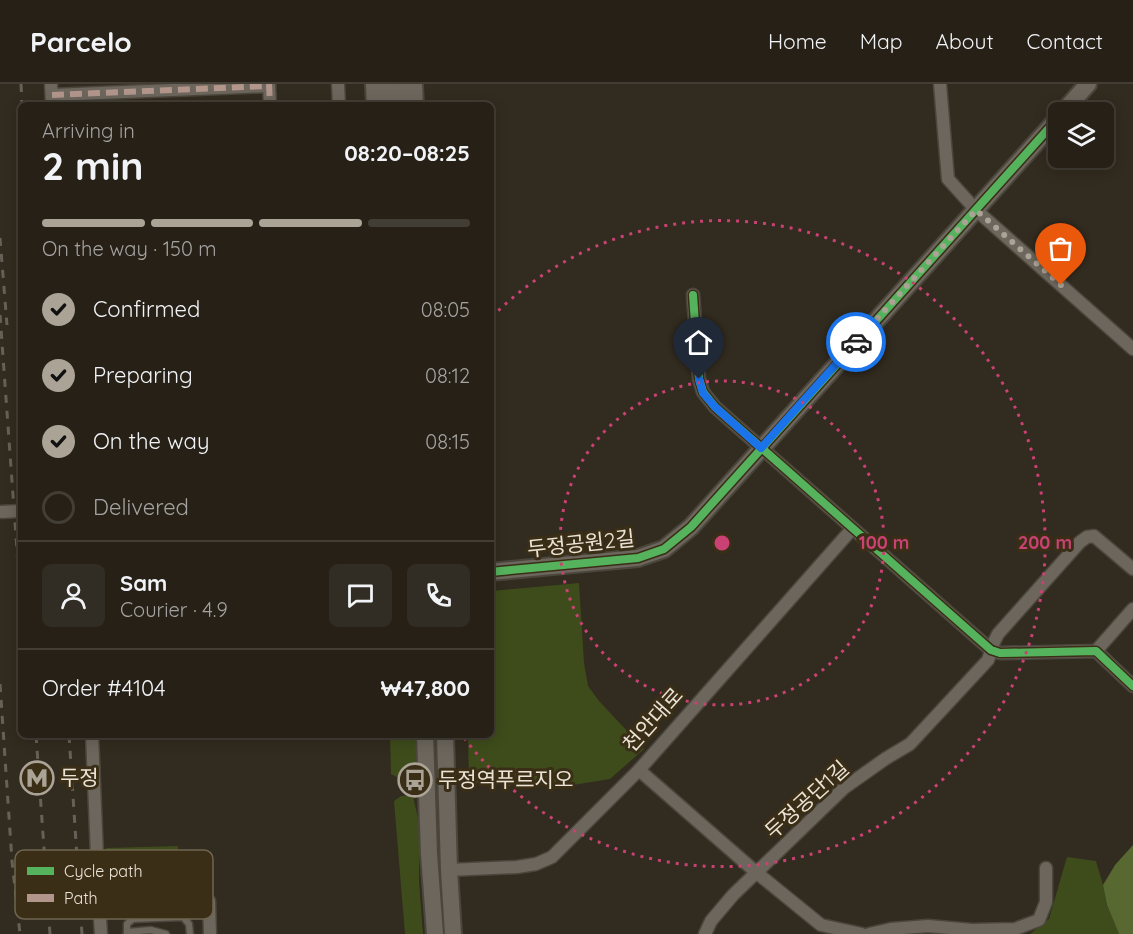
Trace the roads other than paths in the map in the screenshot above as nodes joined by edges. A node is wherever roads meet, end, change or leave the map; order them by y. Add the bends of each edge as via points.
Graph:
1 (338, 84) edge
2 (374, 84) edge
3 (387, 84) edge
4 (400, 84) edge
5 (414, 84) edge
6 (940, 84) edge
7 (1088, 84) edge
8 (269, 85) edge
9 (196, 87) edge
10 (129, 88) edge
11 (52, 95) edge
12 (270, 102) edge
13 (339, 102) edge
14 (375, 102) edge
15 (388, 102) edge
16 (402, 102) edge
17 (415, 102) edge
18 (1072, 102) edge
19 (1048, 129) edge
20 (976, 210) junction
21 (693, 295) dead end
22 (1132, 346) edge
23 (761, 448) junction
24 (18, 511) edge
25 (0, 512) edge
26 (852, 529) junction
27 (1133, 570) edge
28 (494, 572) edge
29 (1133, 609) edge
30 (992, 650) junction
31 (1096, 651) junction
32 (1133, 686) edge
33 (92, 738) edge
34 (425, 738) edge
35 (445, 738) edge
36 (639, 770) junction
37 (97, 850) edge
38 (1046, 868) dead end
39 (449, 870) junction
40 (757, 873) junction
41 (100, 919) edge
42 (133, 919) edge
43 (185, 919) edge
44 (210, 919) edge
45 (127, 933) edge
46 (101, 934) edge
47 (166, 934) edge
48 (190, 934) edge
49 (210, 934) edge
50 (435, 934) edge
51 (453, 934) edge
52 (705, 934) edge
53 (862, 934) edge
54 (868, 934) edge

1 - 13 street
2 - 14 street
3 - 15 street
4 - 16 street
5 - 17 street
6 - 20 street via 948,179
7 - 18 street
8 - 9 street
8 - 12 street
9 - 10 street
10 - 11 street
19 - 20 street, 두정공원2길
20 - 22 street
20 - 23 street, 두정공원2길
21 - 23 street via 703,393
23 - 26 street
23 - 28 street, 두정공원2길 via 691,527 664,549 638,558
24 - 25 street, bridge
26 - 30 street
26 - 36 street, 천안대로
27 - 30 street, 두정공단1길 via 1094,536 1087,537 998,634
29 - 31 street
30 - 31 street
30 - 40 street, 두정공단1길 via 988,660 910,744 844,788
31 - 32 street
33 - 37 street
34 - 50 street
35 - 39 street
36 - 39 street, 천안대로 via 552,857 517,867
36 - 40 street
38 - 54 street via 1046,902 1040,920 1015,929 928,926
39 - 51 street
40 - 52 street, 두정공단1길 via 711,921
40 - 53 street via 821,926
41 - 46 street
42 - 45 lane via 127,924
43 - 48 lane
44 - 49 street
45 - 47 lane via 151,930

